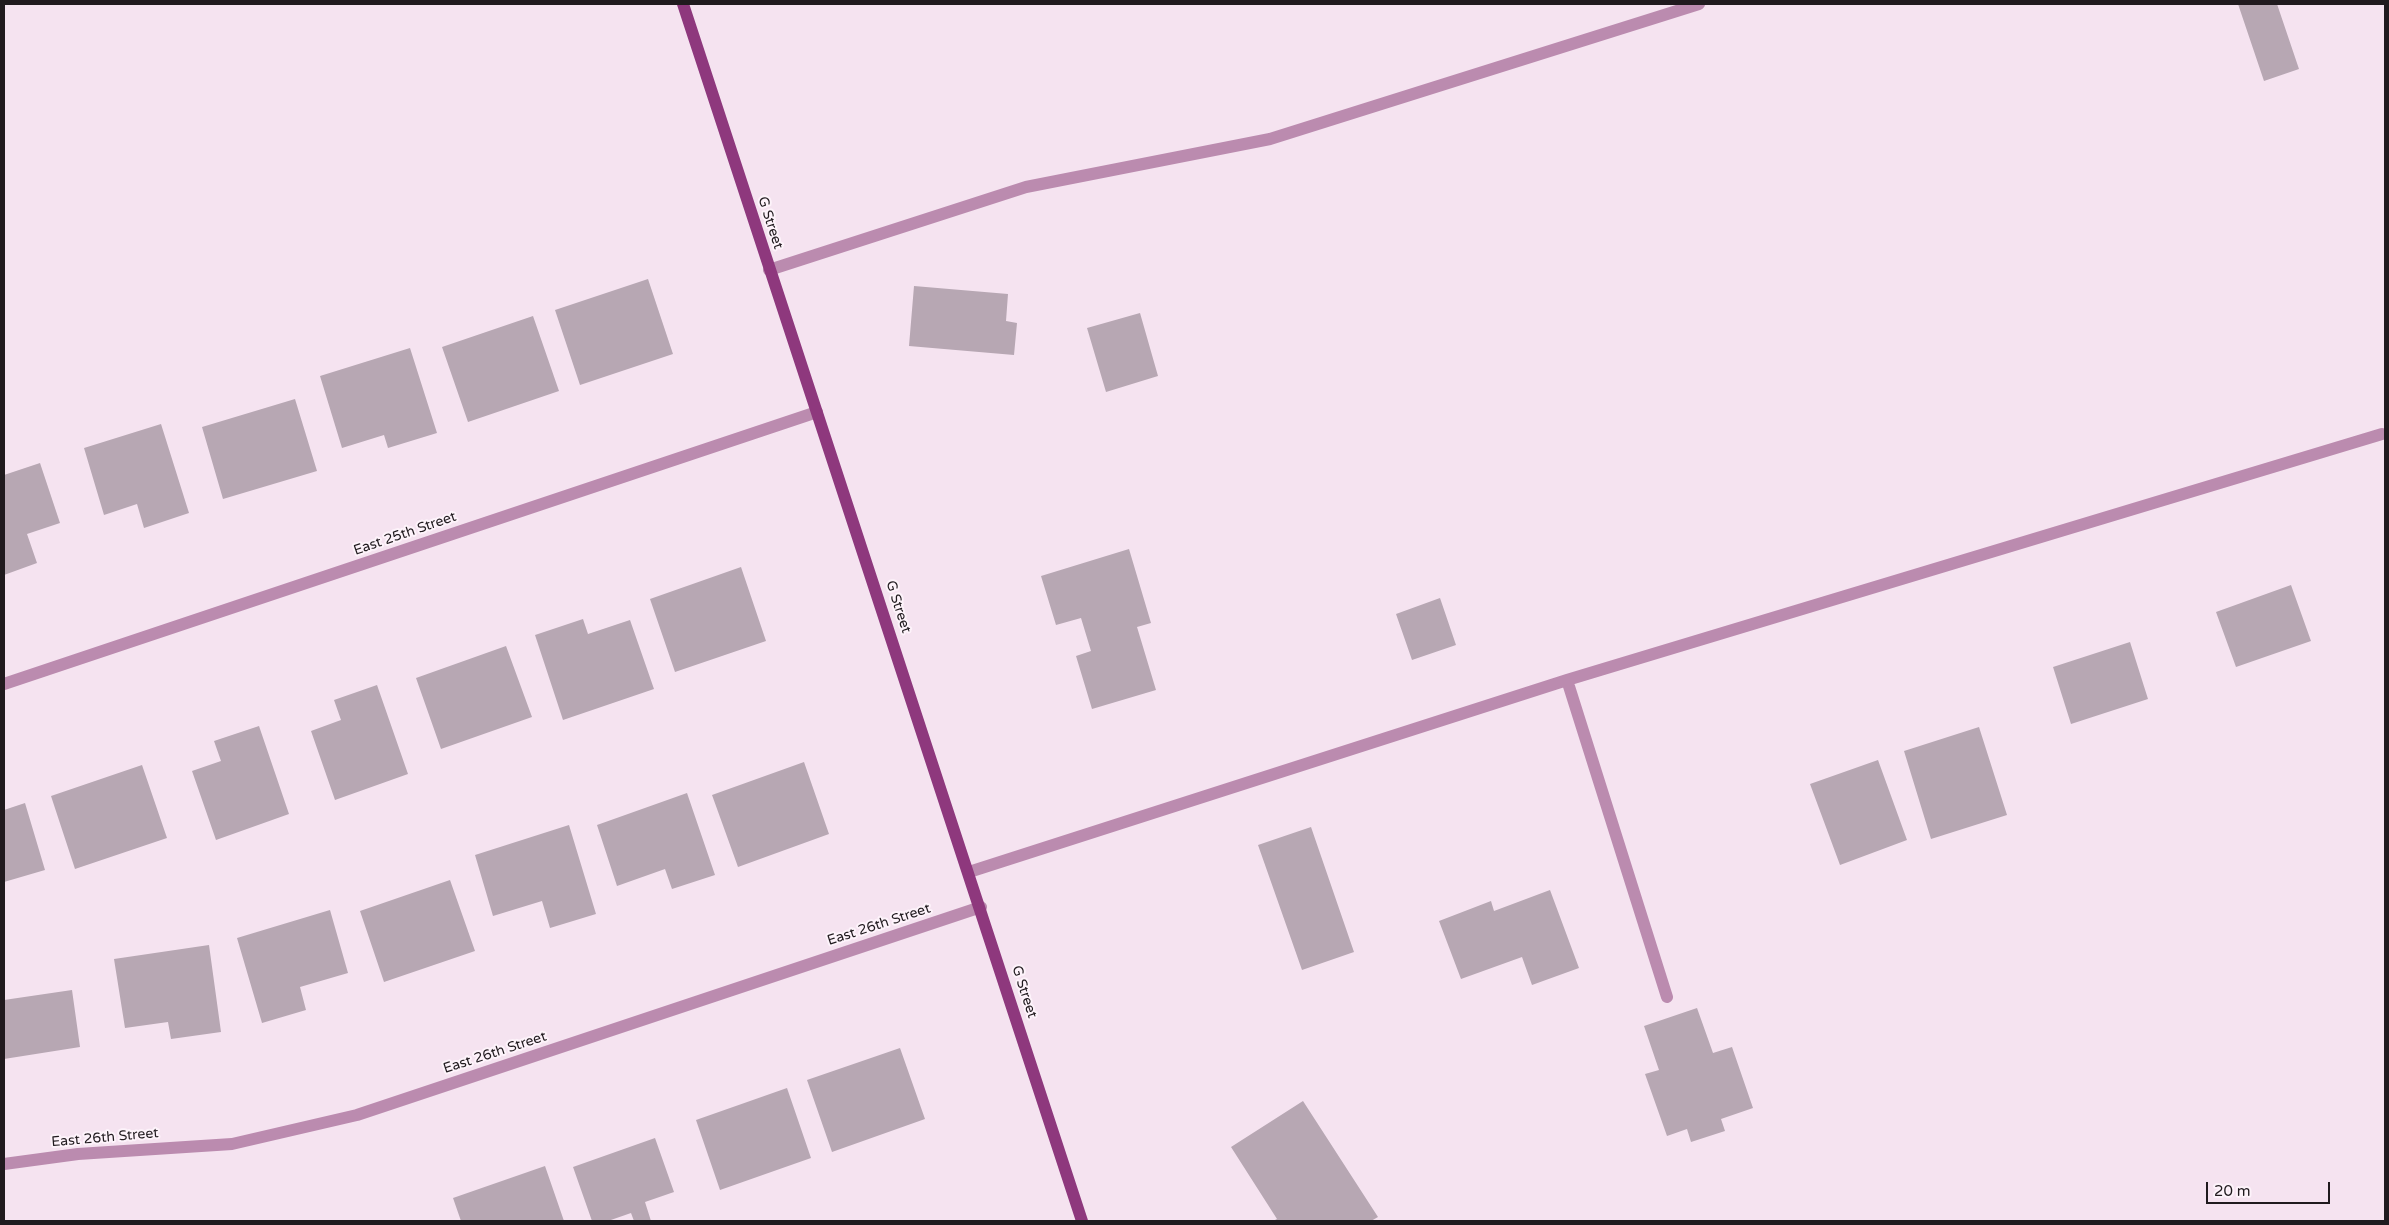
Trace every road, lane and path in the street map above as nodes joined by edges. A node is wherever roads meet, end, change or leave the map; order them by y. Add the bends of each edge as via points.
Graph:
1 (683, 4) edge
2 (1699, 4) edge
3 (769, 270) junction
4 (816, 412) junction
5 (2382, 434) dead end
6 (1567, 680) junction
7 (4, 684) edge
8 (969, 872) junction
9 (981, 907) junction
10 (1668, 997) dead end
11 (4, 1164) edge
12 (1082, 1221) edge

1 - 3 main road, G Street
2 - 3 street via 1270,139 1026,187
3 - 4 main road, G Street
4 - 7 street, East 25th Street
4 - 8 main road, G Street
5 - 6 street
6 - 8 street
6 - 10 street
8 - 9 main road, G Street
9 - 11 street, East 26th Street via 357,1115 232,1144 78,1154
9 - 12 main road, G Street

